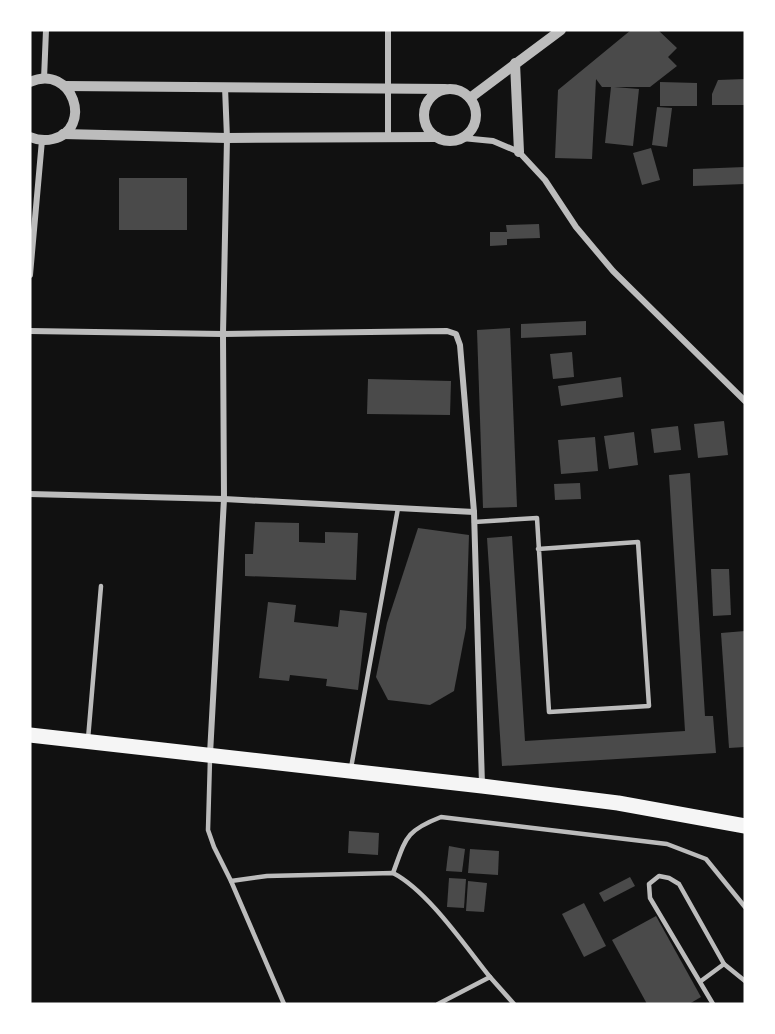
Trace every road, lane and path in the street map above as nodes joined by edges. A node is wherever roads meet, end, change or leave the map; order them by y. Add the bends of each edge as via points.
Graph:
1 (46, 30) edge
2 (388, 30) edge
3 (561, 30) edge
4 (515, 63) junction
5 (44, 79) junction
6 (30, 82) edge
7 (64, 86) junction
8 (225, 86) junction
9 (388, 89) junction
10 (445, 89) junction
11 (470, 98) junction
12 (63, 134) junction
13 (30, 137) edge
14 (388, 137) junction
15 (437, 137) junction
16 (227, 138) junction
17 (462, 138) junction
18 (42, 140) junction
19 (519, 152) junction
20 (30, 275) edge
21 (30, 331) edge
22 (223, 334) junction
23 (745, 401) edge
24 (30, 494) edge
25 (224, 499) junction
26 (398, 508) junction
27 (474, 512) junction
28 (474, 522) junction
29 (538, 549) junction
30 (101, 586) dead end
31 (30, 735) edge
32 (88, 742) junction
33 (210, 755) junction
34 (350, 771) junction
35 (482, 786) junction
36 (745, 826) edge
37 (393, 873) junction
38 (231, 881) junction
39 (745, 906) edge
40 (724, 964) junction
41 (490, 977) junction
42 (701, 981) junction
43 (745, 981) edge
44 (284, 1004) edge
45 (438, 1004) edge
46 (514, 1004) edge
47 (713, 1004) edge

1 - 5 street
2 - 9 street
3 - 4 street
4 - 11 street
4 - 19 street
5 - 6 street
5 - 7 street
7 - 8 street
7 - 12 street via 75,110 74,119
8 - 9 street
8 - 16 street
9 - 10 street
9 - 14 street
10 - 11 street via 459,90
10 - 15 street via 430,98 424,115 430,132
11 - 17 street via 477,112 476,120
12 - 16 street
12 - 18 street
13 - 18 street
14 - 15 street
14 - 16 street
15 - 17 street via 453,141
16 - 22 street
17 - 19 street via 493,141
18 - 20 street
19 - 23 street via 545,180 576,227 613,271
21 - 22 street
22 - 25 street
22 - 27 street via 456,334
24 - 25 street
25 - 26 street
25 - 33 street
26 - 27 street
26 - 34 lane
27 - 28 street
28 - 29 lane via 537,518
28 - 35 street
29 - 29 lane via 549,712 649,706 638,542
30 - 32 lane
31 - 32 main road
32 - 33 main road
33 - 34 main road
33 - 38 lane via 208,830
34 - 35 main road
35 - 36 main road via 618,803
37 - 38 lane via 267,876
37 - 39 lane via 405,840 419,825 441,817 667,844 706,860
37 - 41 lane via 423,896
38 - 44 lane
40 - 42 lane
40 - 42 lane via 679,884 659,876 649,884 650,898
40 - 43 lane
41 - 45 lane
41 - 46 lane
42 - 47 lane

